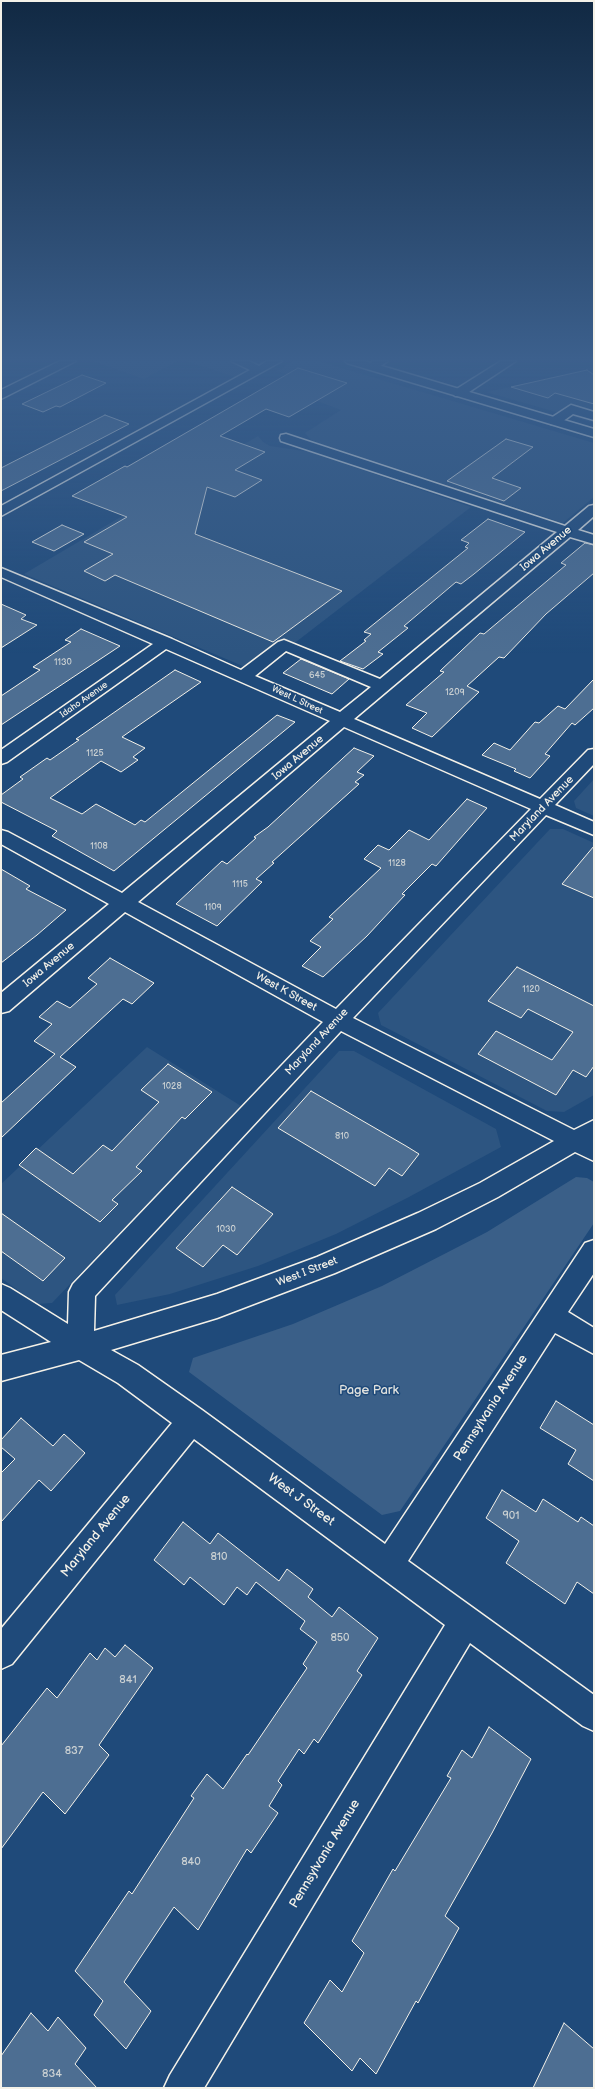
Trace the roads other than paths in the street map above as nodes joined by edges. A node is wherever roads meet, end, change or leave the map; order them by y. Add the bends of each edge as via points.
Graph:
1 (99, 458) edge
2 (347, 458) edge
3 (594, 509) edge
4 (1, 512) edge
5 (568, 532) junction
6 (594, 540) edge
7 (6, 578) edge
8 (166, 642) junction
9 (244, 676) junction
10 (383, 686) junction
11 (343, 721) junction
12 (594, 754) edge
13 (1, 758) edge
14 (544, 808) junction
15 (594, 829) edge
16 (1, 836) edge
17 (123, 903) junction
18 (1, 1005) edge
19 (338, 1020) junction
20 (587, 1141) edge
21 (594, 1252) edge
22 (1, 1296) edge
23 (551, 1316) junction
24 (594, 1342) edge
25 (81, 1347) junction
26 (1, 1368) edge
27 (192, 1420) junction
28 (388, 1564) junction
29 (466, 1620) junction
30 (1, 1653) edge
31 (594, 1715) edge
32 (183, 2088) edge

1 - 4 main road
2 - 5 main road
3 - 5 main road, Iowa Avenue
5 - 6 main road
5 - 10 main road, Iowa Avenue
7 - 8 main road, West L Street
8 - 9 main road, West L Street
8 - 13 main road, Idaho Avenue
9 - 10 main road via 284,645
9 - 11 main road, West L Street
10 - 11 main road, Iowa Avenue
11 - 14 main road, West L Street
11 - 17 main road, Iowa Avenue
12 - 14 main road, Maryland Avenue
14 - 15 main road, West L Street
14 - 19 main road, Maryland Avenue
16 - 17 main road, West K Street
17 - 18 main road, Iowa Avenue
17 - 19 main road, West K Street
19 - 20 main road, West K Street
19 - 25 main road, Maryland Avenue via 82,1292
20 - 25 main road, West I Street via 427,1221 326,1265 217,1306
21 - 23 main road, Pennsylvania Avenue
22 - 25 main road, West J Street
23 - 24 main road
23 - 28 main road, Pennsylvania Avenue
25 - 26 main road, West I Street
25 - 27 main road, West J Street via 128,1374
27 - 28 main road, West J Street
27 - 30 main road, Maryland Avenue
28 - 29 main road, West J Street
29 - 31 main road, West J Street
29 - 32 main road, Pennsylvania Avenue

